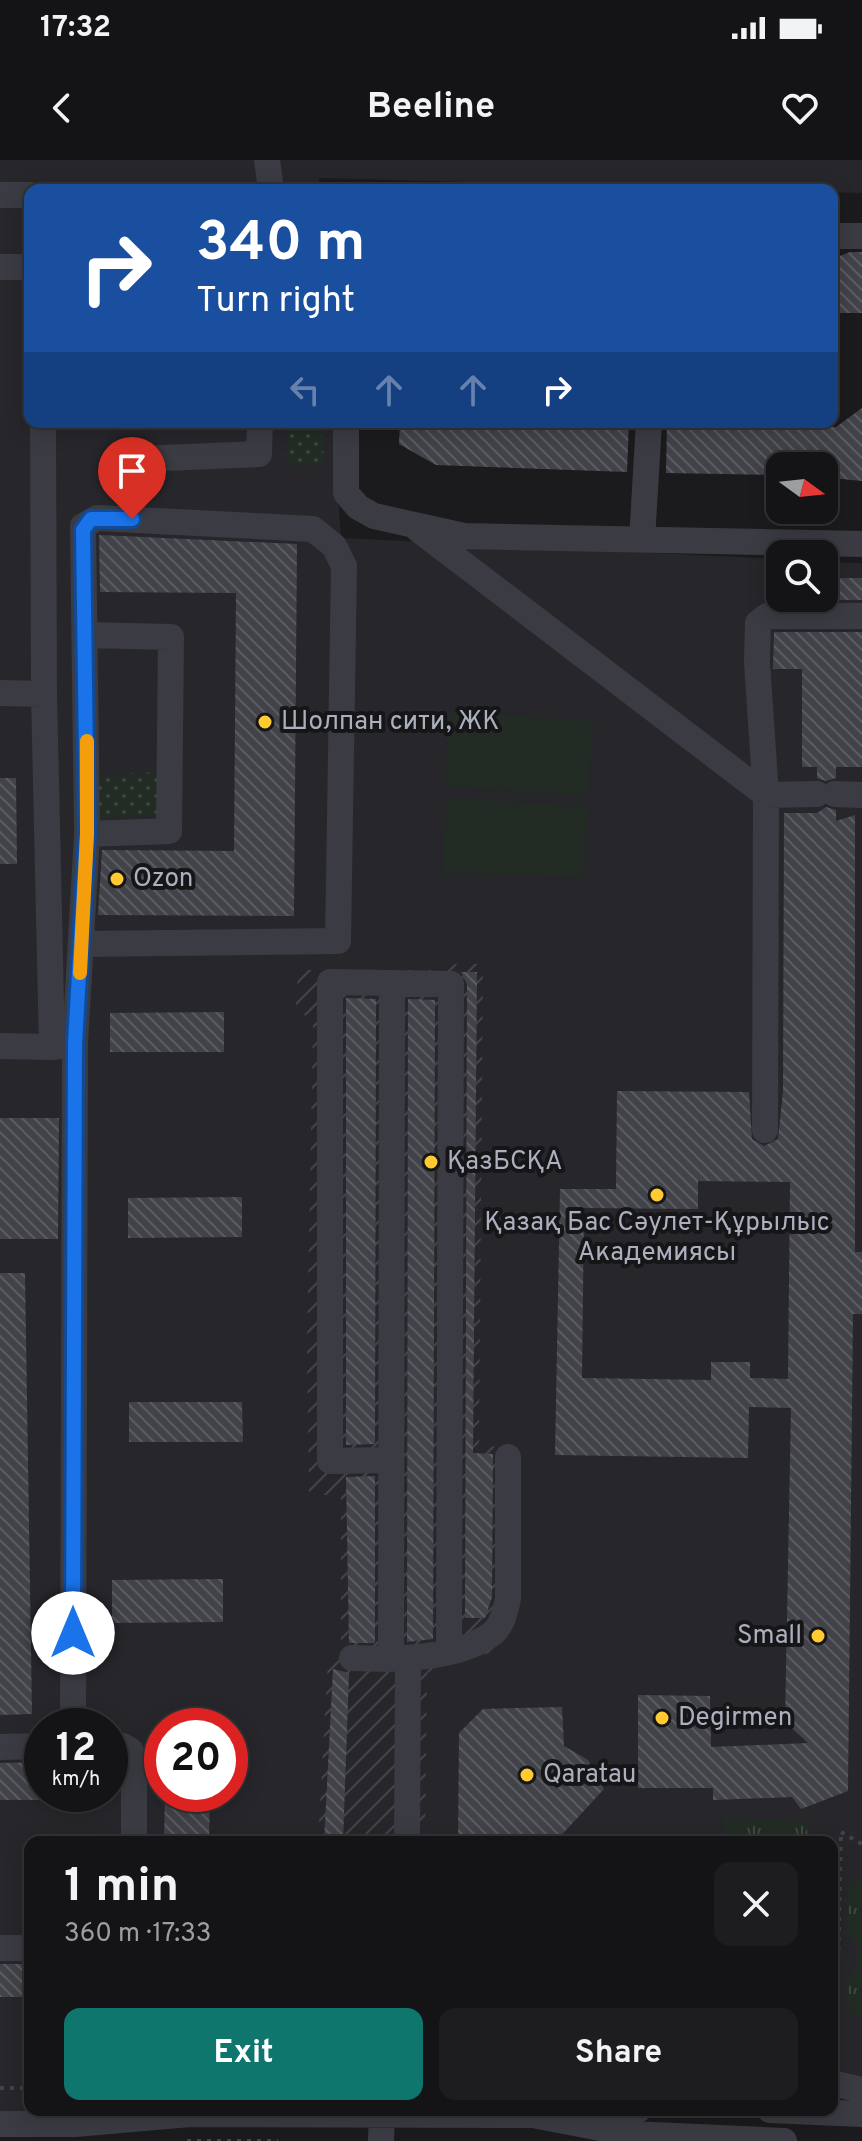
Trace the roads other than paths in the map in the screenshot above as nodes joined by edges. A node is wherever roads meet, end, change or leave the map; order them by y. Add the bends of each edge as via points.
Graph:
1 (267, 160) edge
2 (270, 184) edge
3 (0, 195) edge
4 (24, 195) edge
5 (838, 236) edge
6 (862, 236) edge
7 (0, 267) edge
8 (24, 267) edge
9 (43, 428) edge
10 (260, 428) edge
11 (346, 428) edge
12 (649, 428) edge
13 (116, 460) dead end
14 (409, 522) junction
15 (642, 540) junction
16 (862, 544) edge
17 (862, 616) edge
18 (87, 635) junction
19 (0, 693) edge
20 (44, 694) junction
21 (766, 795) junction
22 (862, 795) edge
23 (87, 834) junction
24 (81, 944) junction
25 (392, 983) junction
26 (0, 1046) edge
27 (63, 1046) junction
28 (765, 1130) dead end
29 (508, 1457) dead end
30 (389, 1460) junction
31 (449, 1650) junction
32 (352, 1658) dead end
33 (400, 1659) junction
34 (73, 1708) edge
35 (24, 1746) edge
36 (0, 1747) edge
37 (128, 1749) edge
38 (134, 1836) edge
39 (407, 1836) edge
40 (0, 1948) edge
41 (24, 1948) edge
42 (838, 2078) edge
43 (862, 2090) edge
44 (838, 2113) edge
45 (862, 2114) edge
46 (178, 2116) edge
47 (382, 2116) edge
48 (565, 2116) edge
49 (134, 2123) edge
50 (0, 2124) edge
51 (634, 2128) edge
52 (381, 2141) edge
53 (784, 2141) edge

1 - 2 street
3 - 4 street
5 - 6 street
7 - 8 street
9 - 20 street
10 - 13 street via 259,454
11 - 14 street via 346,493 374,516
12 - 15 street
14 - 15 street via 464,536
14 - 21 street
15 - 16 street
17 - 21 street via 767,616 758,623
18 - 23 street
18 - 23 street via 171,637 169,831
18 - 24 street via 83,530 91,519 300,526 324,536 344,566 338,941
19 - 20 street
20 - 27 street
21 - 22 street
21 - 28 street
23 - 24 street
24 - 27 street
25 - 30 street
25 - 30 street via 330,982 330,1461
25 - 31 street via 451,984
26 - 27 street
27 - 34 street
29 - 31 street via 508,1599 503,1619 484,1637
30 - 33 street
31 - 33 street
32 - 33 street
33 - 39 street
35 - 36 street
37 - 38 street via 134,1761
40 - 41 street
42 - 43 street
44 - 45 street
46 - 49 street
47 - 52 street
48 - 51 street
49 - 50 street
51 - 53 street

